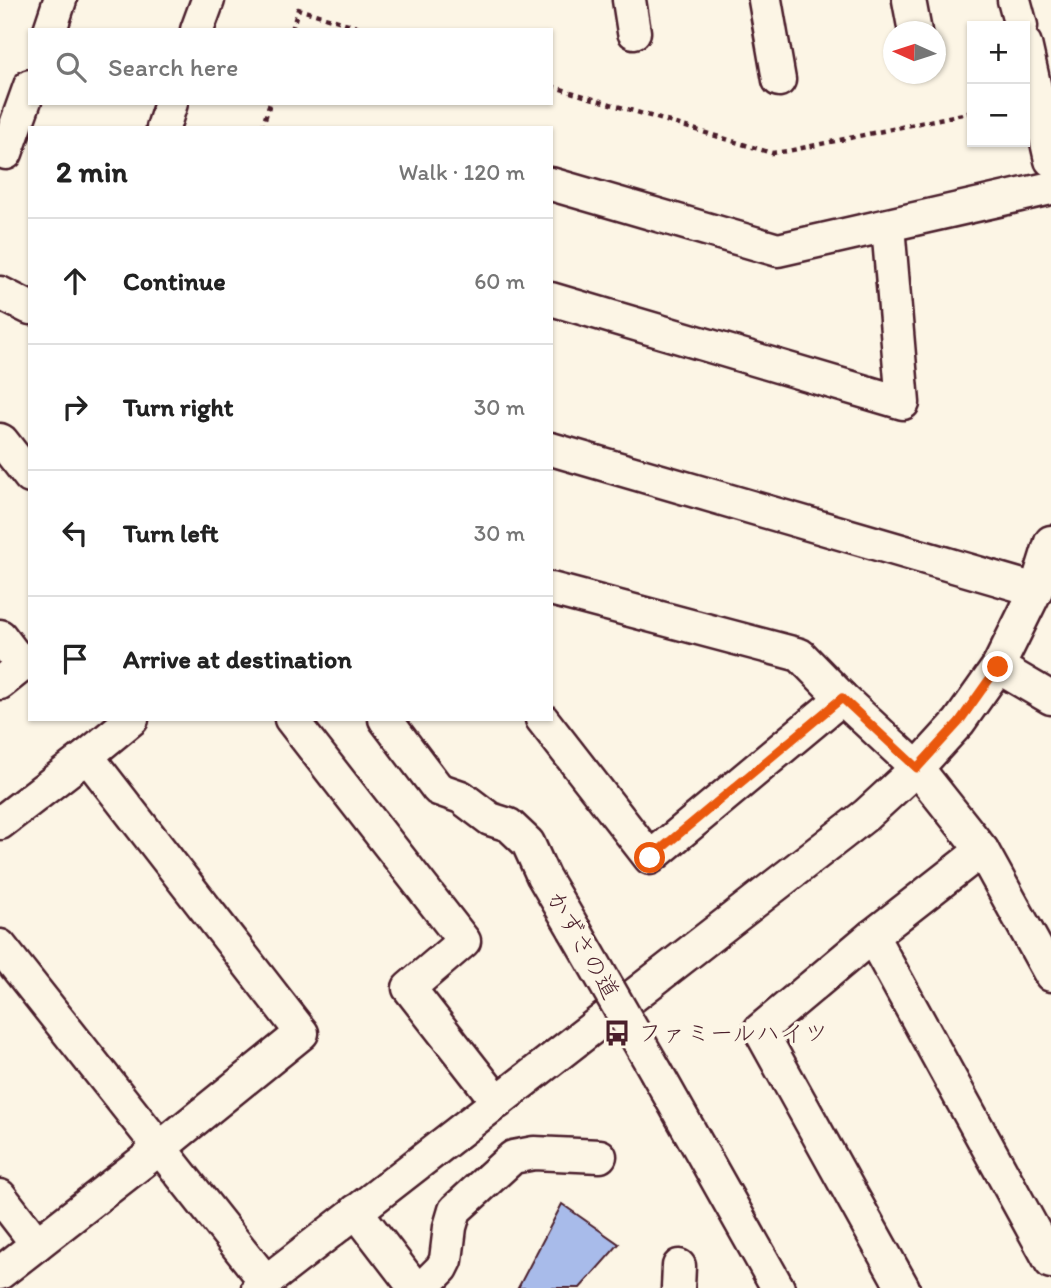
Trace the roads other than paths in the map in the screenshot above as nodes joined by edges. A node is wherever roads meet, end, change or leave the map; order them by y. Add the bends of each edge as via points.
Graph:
1 (60, 0) edge
2 (208, 0) edge
3 (629, 0) edge
4 (765, 0) edge
5 (909, 0) edge
6 (1014, 0) edge
7 (913, 21) edge
8 (1020, 21) edge
9 (51, 28) edge
10 (198, 28) edge
11 (634, 32) dead end
12 (1030, 66) edge
13 (779, 80) dead end
14 (28, 92) edge
15 (170, 105) edge
16 (164, 126) edge
17 (6, 153) dead end
18 (1051, 160) edge
19 (553, 185) edge
20 (1051, 188) edge
21 (888, 226) junction
22 (0, 293) edge
23 (553, 300) edge
24 (28, 306) edge
25 (0, 440) edge
26 (553, 450) edge
27 (28, 474) edge
28 (1051, 542) edge
29 (553, 590) edge
30 (1036, 590) junction
31 (0, 635) edge
32 (998, 667) junction
33 (17, 669) edge
34 (842, 698) junction
35 (1051, 698) edge
36 (130, 721) edge
37 (293, 721) edge
38 (387, 721) edge
39 (544, 721) edge
40 (88, 756) junction
41 (917, 768) junction
42 (0, 823) edge
43 (982, 850) junction
44 (872, 936) junction
45 (0, 946) edge
46 (1051, 975) edge
47 (498, 1102) junction
48 (160, 1148) junction
49 (600, 1156) dead end
50 (0, 1196) edge
51 (356, 1211) junction
52 (37, 1244) junction
53 (1051, 1262) edge
54 (0, 1273) edge
55 (262, 1285) edge
56 (415, 1288) edge
57 (422, 1288) edge
58 (778, 1288) edge
59 (903, 1288) edge

1 - 9 street
2 - 10 street
3 - 11 street
4 - 13 street
5 - 7 street
6 - 8 street
12 - 18 street
14 - 17 street
15 - 16 street
19 - 21 street via 778,250
20 - 21 street
21 - 23 street via 903,403
22 - 24 street
25 - 27 street
26 - 30 street
28 - 30 street
29 - 34 street via 800,655
30 - 32 street
31 - 33 street
32 - 35 street
32 - 41 street via 959,722
34 - 39 street via 650,858
34 - 41 street
36 - 40 street
37 - 47 street via 464,941 409,988
38 - 58 street, かずさの道, bridge via 438,789 509,825 528,843
40 - 42 street
40 - 48 street via 302,1033
41 - 43 street
41 - 47 street via 866,815
43 - 44 street
43 - 46 street
44 - 53 street
44 - 59 street via 760,1030
45 - 48 street
47 - 51 street
48 - 52 street
48 - 55 street
49 - 57 street via 534,1153 513,1157 456,1210 446,1260
50 - 52 street
51 - 55 street
51 - 56 street
52 - 54 street

